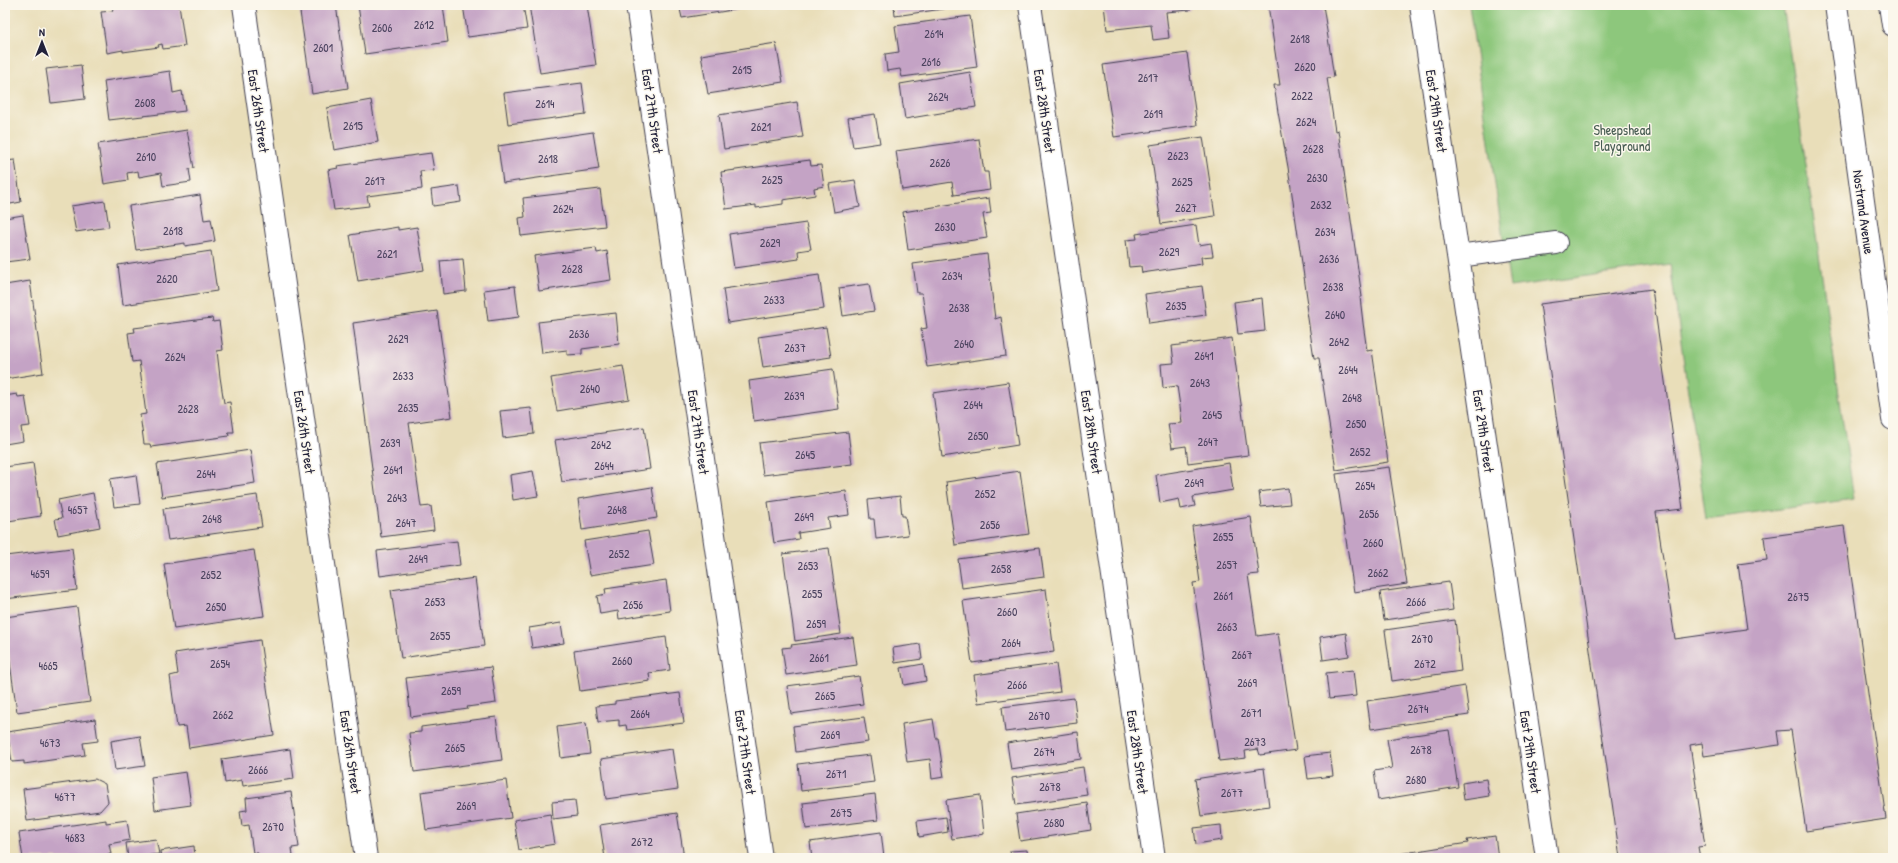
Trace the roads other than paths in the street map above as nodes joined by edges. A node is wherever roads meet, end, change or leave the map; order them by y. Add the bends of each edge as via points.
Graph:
1 (244, 5) edge
2 (637, 5) edge
3 (1030, 5) edge
4 (1421, 5) edge
5 (1836, 5) edge
6 (1890, 5) edge
7 (1893, 25) edge
8 (1556, 243) dead end
9 (1458, 256) junction
10 (1893, 419) edge
11 (366, 858) edge
12 (761, 858) edge
13 (1154, 858) edge
14 (1547, 858) edge

1 - 11 street, East 26th Street
2 - 12 street, East 27th Street
3 - 13 street, East 28th Street
4 - 9 street, East 29th Street
5 - 10 street, Nostrand Avenue
6 - 7 street
8 - 9 street
9 - 14 street, East 29th Street

